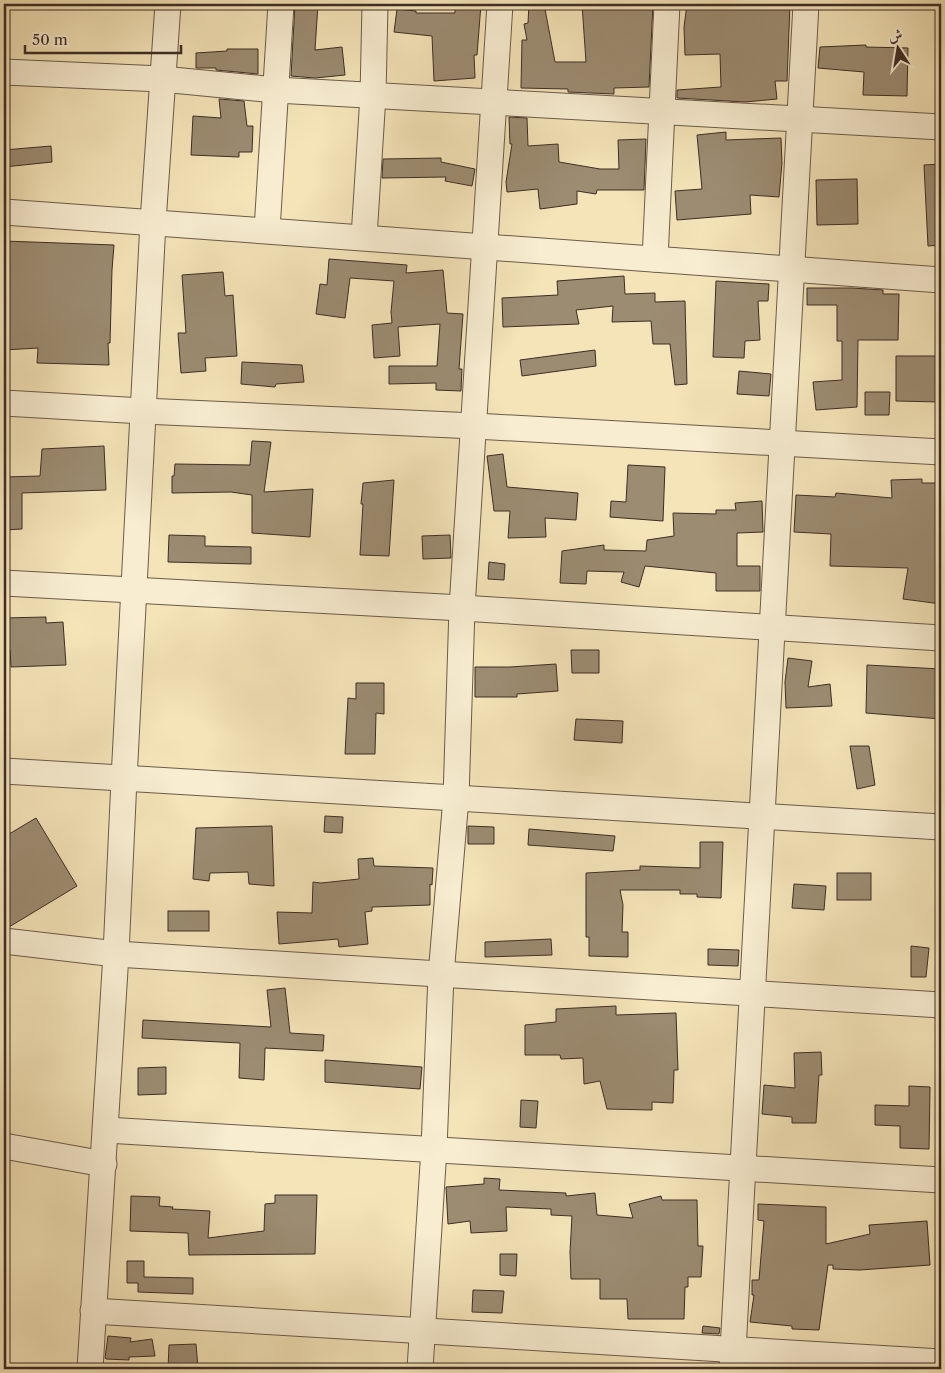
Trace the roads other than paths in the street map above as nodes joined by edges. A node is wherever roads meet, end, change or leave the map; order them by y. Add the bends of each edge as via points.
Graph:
1 (168, 4) edge
2 (281, 4) edge
3 (375, 4) edge
4 (500, 4) edge
5 (667, 4) edge
6 (806, 4) edge
7 (4, 72) edge
8 (162, 79) junction
9 (276, 90) junction
10 (373, 96) junction
11 (495, 102) junction
12 (662, 112) junction
13 (800, 120) junction
14 (941, 127) edge
15 (4, 212) edge
16 (153, 222) junction
17 (267, 230) junction
18 (364, 237) junction
19 (484, 246) junction
20 (656, 259) junction
21 (791, 269) junction
22 (941, 280) edge
23 (4, 403) edge
24 (144, 411) junction
25 (475, 426) junction
26 (782, 443) junction
27 (941, 452) edge
28 (4, 584) edge
29 (134, 590) junction
30 (462, 608) junction
31 (772, 628) junction
32 (941, 638) edge
33 (4, 771) edge
34 (124, 779) junction
35 (456, 798) junction
36 (762, 816) junction
37 (941, 827) edge
38 (4, 941) edge
39 (116, 954) junction
40 (441, 975) junction
41 (751, 993) junction
42 (941, 1005) edge
43 (106, 1130) junction
44 (434, 1148) junction
45 (6, 1150) edge
46 (104, 1164) junction
47 (743, 1168) junction
48 (941, 1180) edge
49 (93, 1311) junction
50 (423, 1331) junction
51 (732, 1359) edge
52 (941, 1362) edge
53 (90, 1369) edge
54 (420, 1369) edge

1 - 8 street
2 - 9 street
3 - 10 street
4 - 11 street
5 - 12 street
6 - 13 street
7 - 8 street
8 - 9 street
8 - 16 street
9 - 10 street
9 - 17 street
10 - 11 street
10 - 18 street
11 - 12 street
11 - 19 street
12 - 13 street
12 - 20 street
13 - 14 street
13 - 21 street
15 - 16 street
16 - 17 street
16 - 24 street
17 - 18 street
18 - 19 street
19 - 20 street
19 - 25 street
20 - 21 street
21 - 22 street
21 - 26 street
23 - 24 street
24 - 25 street
24 - 29 street
25 - 26 street
25 - 30 street
26 - 27 street
26 - 31 street
28 - 29 street
29 - 30 street
29 - 34 street
30 - 31 street
30 - 35 street
31 - 32 street
31 - 36 street
33 - 34 street
34 - 35 street
34 - 39 street
35 - 36 street
35 - 40 street
36 - 37 street
36 - 41 street
38 - 39 street
39 - 40 street
39 - 43 street
40 - 41 street
40 - 44 street
41 - 42 street
41 - 47 street
43 - 44 street
43 - 46 street
44 - 47 street
44 - 50 street
45 - 46 street
46 - 49 street
47 - 48 street
47 - 51 street
49 - 50 street
49 - 53 street
50 - 51 street
50 - 54 street
51 - 52 street

